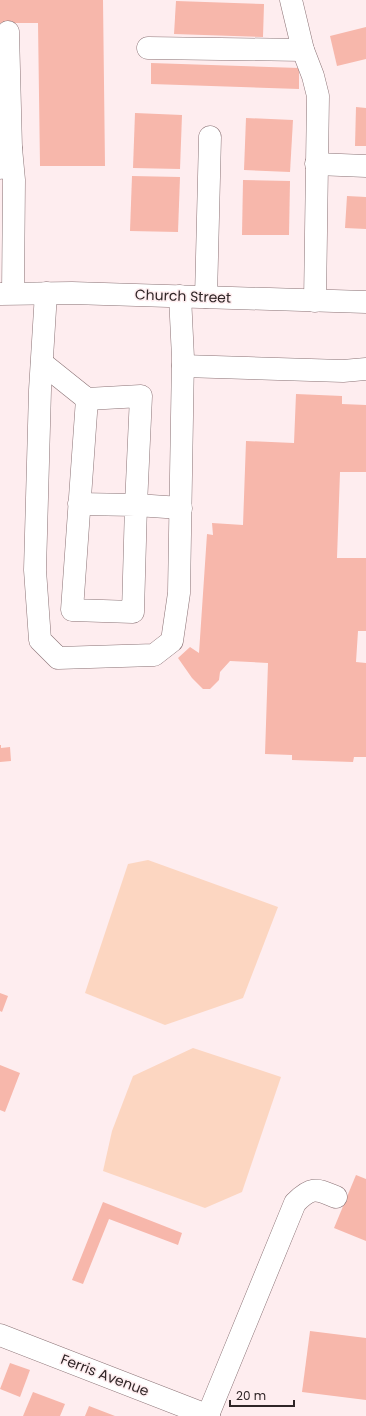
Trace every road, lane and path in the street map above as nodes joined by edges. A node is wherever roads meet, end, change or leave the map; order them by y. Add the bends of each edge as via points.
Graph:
1 (291, 0) edge
2 (8, 32) dead end
3 (148, 48) dead end
4 (303, 50) junction
5 (210, 137) dead end
6 (11, 148) junction
7 (316, 164) junction
8 (366, 166) edge
9 (0, 168) edge
10 (46, 293) junction
11 (6, 294) edge
12 (180, 296) junction
13 (206, 297) junction
14 (315, 301) junction
15 (366, 302) edge
16 (42, 363) junction
17 (183, 366) junction
18 (366, 370) edge
19 (87, 399) junction
20 (79, 504) junction
21 (136, 505) junction
22 (181, 508) junction
23 (336, 1197) dead end
24 (0, 1335) edge
25 (209, 1416) edge

1 - 4 street
2 - 6 street
3 - 4 street
4 - 7 street via 318,96
5 - 13 street
6 - 9 street
6 - 11 street via 14,180
7 - 8 street
7 - 14 street
10 - 11 street, Church Street
10 - 12 street, Church Street
10 - 16 street
12 - 13 street, Church Street
12 - 17 street
13 - 14 street, Church Street
14 - 15 street, Church Street
16 - 19 street
16 - 22 street via 35,570 40,640 58,658 154,655 172,641 179,593
17 - 18 street
17 - 22 street
19 - 20 street
19 - 21 street via 141,396
20 - 21 street
20 - 21 street via 72,610 133,612
21 - 22 street
23 - 25 street via 318,1190 305,1193 295,1203
24 - 25 street, Ferris Avenue

